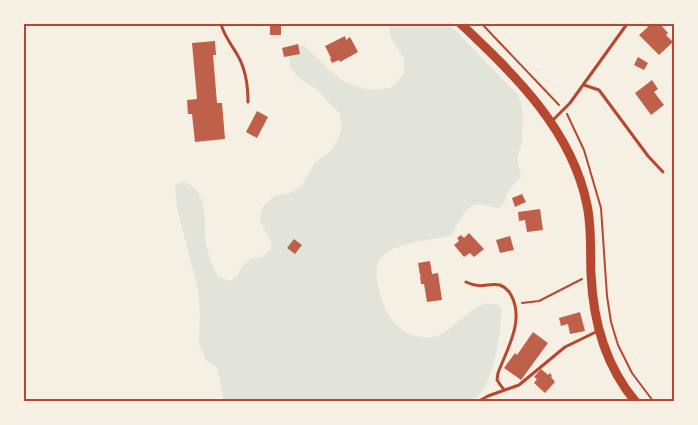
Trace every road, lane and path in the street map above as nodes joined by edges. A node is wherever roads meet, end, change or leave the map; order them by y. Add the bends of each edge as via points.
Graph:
1 (221, 24) edge
2 (461, 24) edge
3 (627, 24) edge
4 (583, 85) junction
5 (248, 102) dead end
6 (551, 122) junction
7 (663, 172) dead end
8 (591, 275) junction
9 (466, 282) dead end
10 (516, 304) junction
11 (599, 331) junction
12 (504, 390) junction
13 (479, 401) edge
14 (634, 401) edge

1 - 5 lane via 243,66
2 - 6 main road via 509,71
3 - 4 lane
4 - 6 lane
4 - 7 lane via 599,90
6 - 8 main road via 570,155 585,198
8 - 10 path via 539,301
8 - 11 main road
9 - 10 lane via 475,286 504,287
10 - 12 lane via 516,324 497,380
11 - 12 lane via 565,347 519,385
11 - 14 main road via 615,374
12 - 13 lane

